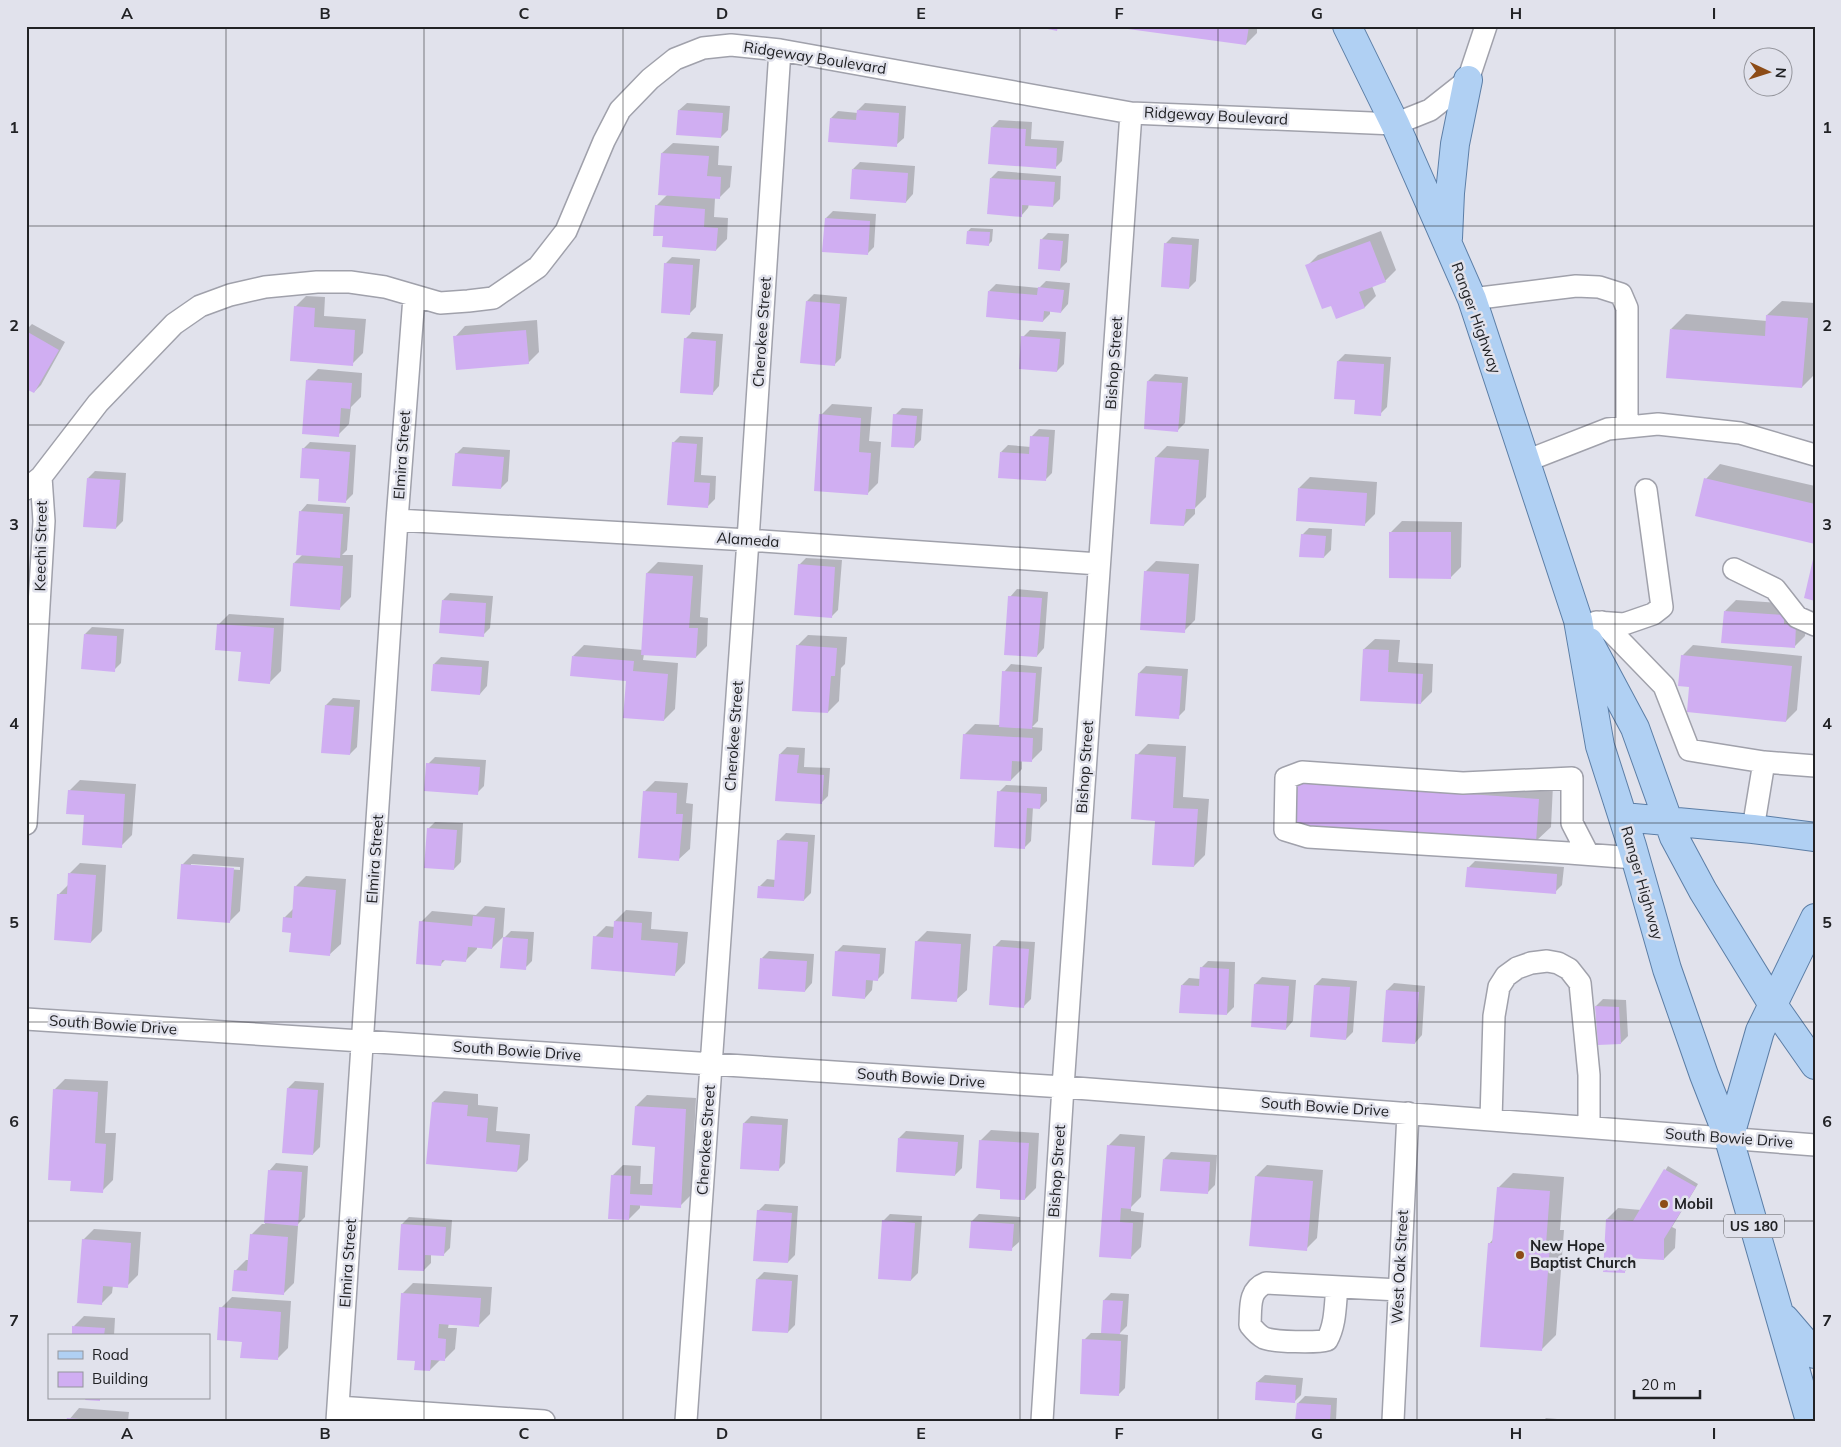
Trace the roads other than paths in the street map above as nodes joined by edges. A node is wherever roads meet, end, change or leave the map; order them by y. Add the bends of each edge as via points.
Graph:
1 (731, 26) edge
2 (1347, 26) edge
3 (1486, 26) edge
4 (741, 46) junction
5 (780, 50) junction
6 (1468, 80) junction
7 (1131, 113) junction
8 (1394, 124) junction
9 (1447, 242) junction
10 (414, 297) junction
11 (1472, 299) junction
12 (1627, 428) junction
13 (1815, 455) edge
14 (1526, 461) junction
15 (34, 483) edge
16 (1646, 490) dead end
17 (397, 520) junction
18 (748, 540) junction
19 (1100, 564) junction
20 (1734, 569) dead end
21 (1590, 621) junction
22 (1815, 625) edge
23 (1764, 762) junction
24 (1815, 766) edge
25 (1623, 817) junction
26 (1668, 821) junction
27 (26, 824) edge
28 (1753, 829) junction
29 (1815, 837) edge
30 (1588, 854) junction
31 (1635, 858) junction
32 (1815, 918) edge
33 (1773, 1005) junction
34 (26, 1019) edge
35 (363, 1041) junction
36 (711, 1064) junction
37 (1815, 1065) edge
38 (1062, 1087) junction
39 (1408, 1113) junction
40 (1492, 1120) junction
41 (1589, 1127) junction
42 (1728, 1139) junction
43 (1815, 1145) edge
44 (1337, 1287) dead end
45 (1399, 1290) junction
46 (1780, 1312) junction
47 (1815, 1354) edge
48 (337, 1414) edge
49 (544, 1421) edge
50 (686, 1421) edge
51 (1042, 1421) edge
52 (1393, 1421) edge
53 (1810, 1421) edge

1 - 4 street
2 - 8 main road, Ranger Highway
3 - 6 street
4 - 5 street, Ridgeway Boulevard
4 - 10 street, Ridgeway Boulevard via 703,48 675,59 620,110 566,231 538,267 493,298 440,303
5 - 7 street, Ridgeway Boulevard
5 - 18 street, Cherokee Street
6 - 8 street via 1430,110
6 - 9 main road via 1455,144
7 - 8 street, Ridgeway Boulevard
7 - 19 street, Bishop Street
8 - 9 main road, Ranger Highway
9 - 11 main road, Ranger Highway
10 - 15 street, Ridgeway Boulevard via 350,282 317,282 265,287 200,306 174,324 98,403
10 - 17 street, Elmira Street
11 - 12 street via 1576,286 1598,287 1621,294 1628,308
11 - 14 main road, Ranger Highway
12 - 13 street via 1658,424 1740,433
12 - 14 street via 1608,429
14 - 21 main road, Ranger Highway
15 - 27 street, Keechi Street via 44,521
16 - 21 street via 1662,607 1653,614 1624,624
17 - 18 street, Alameda
17 - 35 street, Elmira Street
18 - 19 street, Alameda
18 - 36 street, Cherokee Street
19 - 38 street, Bishop Street
20 - 22 street via 1775,589 1797,617
21 - 23 street via 1664,686 1689,750
21 - 25 main road, Ranger Highway via 1600,746
21 - 26 main road, Ranger Highway via 1635,728
23 - 24 street
23 - 28 street
25 - 26 main road
25 - 31 main road, Ranger Highway
26 - 28 main road
26 - 33 main road, Ranger Highway via 1703,891
28 - 29 main road
30 - 30 street via 1308,838 1285,830 1286,778 1302,772 1462,782 1572,778 1572,823
30 - 31 street
31 - 42 main road, Ranger Highway via 1667,969
32 - 33 main road
33 - 37 main road, Ranger Highway
33 - 42 main road via 1760,1031
34 - 35 street, South Bowie Drive
35 - 36 street, South Bowie Drive
35 - 48 street, Elmira Street
36 - 38 street, South Bowie Drive
36 - 50 street, Cherokee Street
38 - 39 street, South Bowie Drive
38 - 51 street, Bishop Street
39 - 40 street, South Bowie Drive
39 - 45 street, West Oak Street
40 - 41 street, South Bowie Drive
40 - 41 street via 1494,1016 1499,988 1506,976 1517,968 1547,961 1569,969 1580,984 1589,1075
41 - 42 street, South Bowie Drive
42 - 43 street, South Bowie Drive
42 - 46 main road, US 180
44 - 45 street
45 - 52 street, West Oak Street
46 - 47 main road
46 - 53 main road, US 180
48 - 49 street

